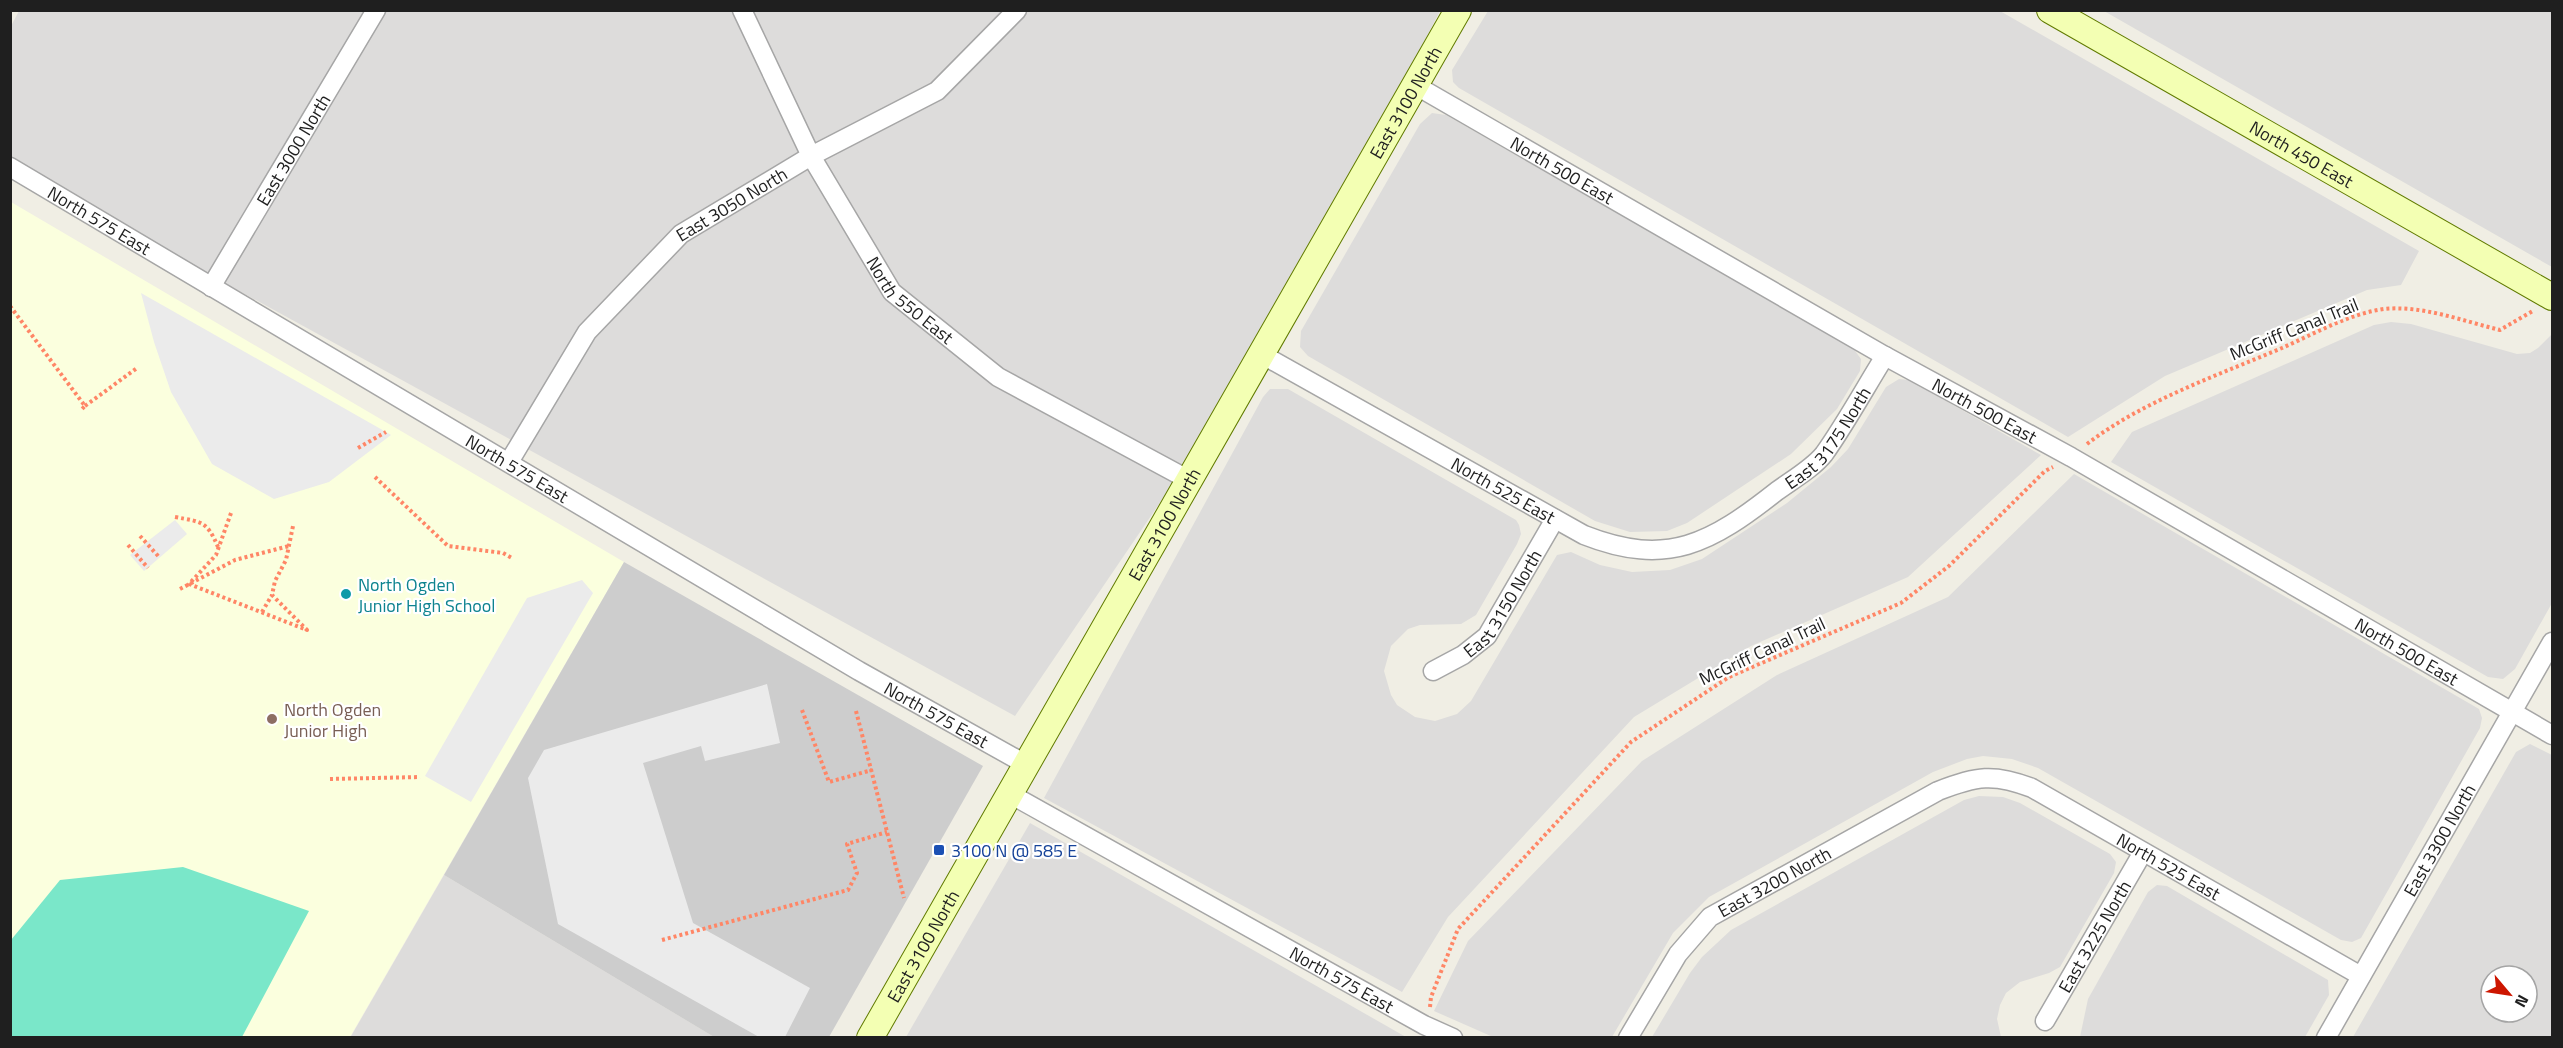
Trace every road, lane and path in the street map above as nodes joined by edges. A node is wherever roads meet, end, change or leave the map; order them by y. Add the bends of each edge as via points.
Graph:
1 (376, 10) edge
2 (742, 10) edge
3 (1017, 10) edge
4 (1458, 10) edge
5 (2050, 10) edge
6 (1415, 85) junction
7 (812, 156) junction
8 (10, 167) edge
9 (211, 287) junction
10 (2553, 297) edge
11 (10, 306) edge
12 (2527, 314) dead end
13 (1262, 354) junction
14 (1885, 356) junction
15 (137, 368) dead end
16 (86, 406) junction
17 (81, 410) dead end
18 (386, 432) dead end
19 (2083, 447) dead end
20 (358, 448) dead end
21 (509, 462) junction
22 (2058, 464) dead end
23 (375, 477) dead end
24 (1190, 480) junction
25 (1756, 507) joint
26 (231, 513) dead end
27 (175, 517) dead end
28 (1555, 519) junction
29 (293, 526) dead end
30 (140, 536) dead end
31 (128, 545) dead end
32 (290, 546) junction
33 (218, 548) junction
34 (160, 558) dead end
35 (512, 558) dead end
36 (148, 568) dead end
37 (189, 584) junction
38 (180, 589) dead end
39 (272, 595) junction
40 (262, 612) junction
41 (2553, 642) edge
42 (1433, 671) dead end
43 (802, 710) dead end
44 (2512, 710) junction
45 (856, 711) dead end
46 (2553, 735) edge
47 (1027, 765) junction
48 (872, 770) junction
49 (420, 777) dead end
50 (1970, 778) joint
51 (330, 779) dead end
52 (1010, 794) junction
53 (887, 832) junction
54 (2143, 852) junction
55 (904, 898) dead end
56 (662, 940) dead end
57 (2361, 976) junction
58 (1430, 1011) dead end
59 (2045, 1021) dead end
60 (870, 1038) edge
61 (1453, 1038) edge
62 (1628, 1038) edge
63 (2326, 1038) edge

1 - 9 street, East 3000 North
2 - 7 street, North 550 East
3 - 7 street, East 3050 North via 937,91
4 - 6 main road, East 3100 North
5 - 10 main road, North 450 East
6 - 13 main road, East 3100 North
6 - 14 street, North 500 East
7 - 21 street, East 3050 North via 681,234 587,332
7 - 24 street, North 550 East via 892,292 998,377
8 - 9 street, North 575 East
9 - 21 street, North 575 East
11 - 16 path
12 - 19 path, McGriff Canal Trail via 2500,330 2412,309 2383,309 2353,317 2116,423
13 - 24 main road, East 3100 North
13 - 28 street, North 525 East
14 - 25 street, East 3175 North via 1822,456
14 - 44 street, North 500 East via 2071,457
15 - 16 path
16 - 17 path
18 - 20 path
21 - 47 street, North 575 East via 859,671
22 - 58 path, McGriff Canal Trail via 2045,471 1949,566 1901,603 1729,677 1631,742 1458,929 1431,997
23 - 35 path via 448,546 503,553
24 - 47 main road, East 3100 North
25 - 28 street, North 525 East via 1709,537 1684,548 1661,551 1609,545
26 - 33 path
27 - 33 path via 201,522 210,528
28 - 42 street, East 3150 North via 1487,636 1463,656
29 - 32 path
30 - 34 path
31 - 36 path
32 - 37 path via 235,560
32 - 39 path
33 - 37 path
37 - 38 path
37 - 40 path
39 - 40 path
39 - 40 path via 307,630
41 - 44 street, East 3300 North
43 - 48 path via 829,782
44 - 46 street, North 500 East
44 - 57 street, East 3300 North
45 - 48 path
47 - 52 main road, East 3100 North
48 - 53 path
49 - 51 path
50 - 54 street, North 525 East via 2011,780 2032,788
50 - 62 street, East 3200 North via 1938,791 1710,917 1678,954
52 - 60 main road, East 3100 North
52 - 61 street, North 575 East
53 - 55 path
53 - 56 path via 847,844 857,873 848,890
54 - 57 street, North 525 East
54 - 59 street, East 3225 North
57 - 63 street, East 3300 North

